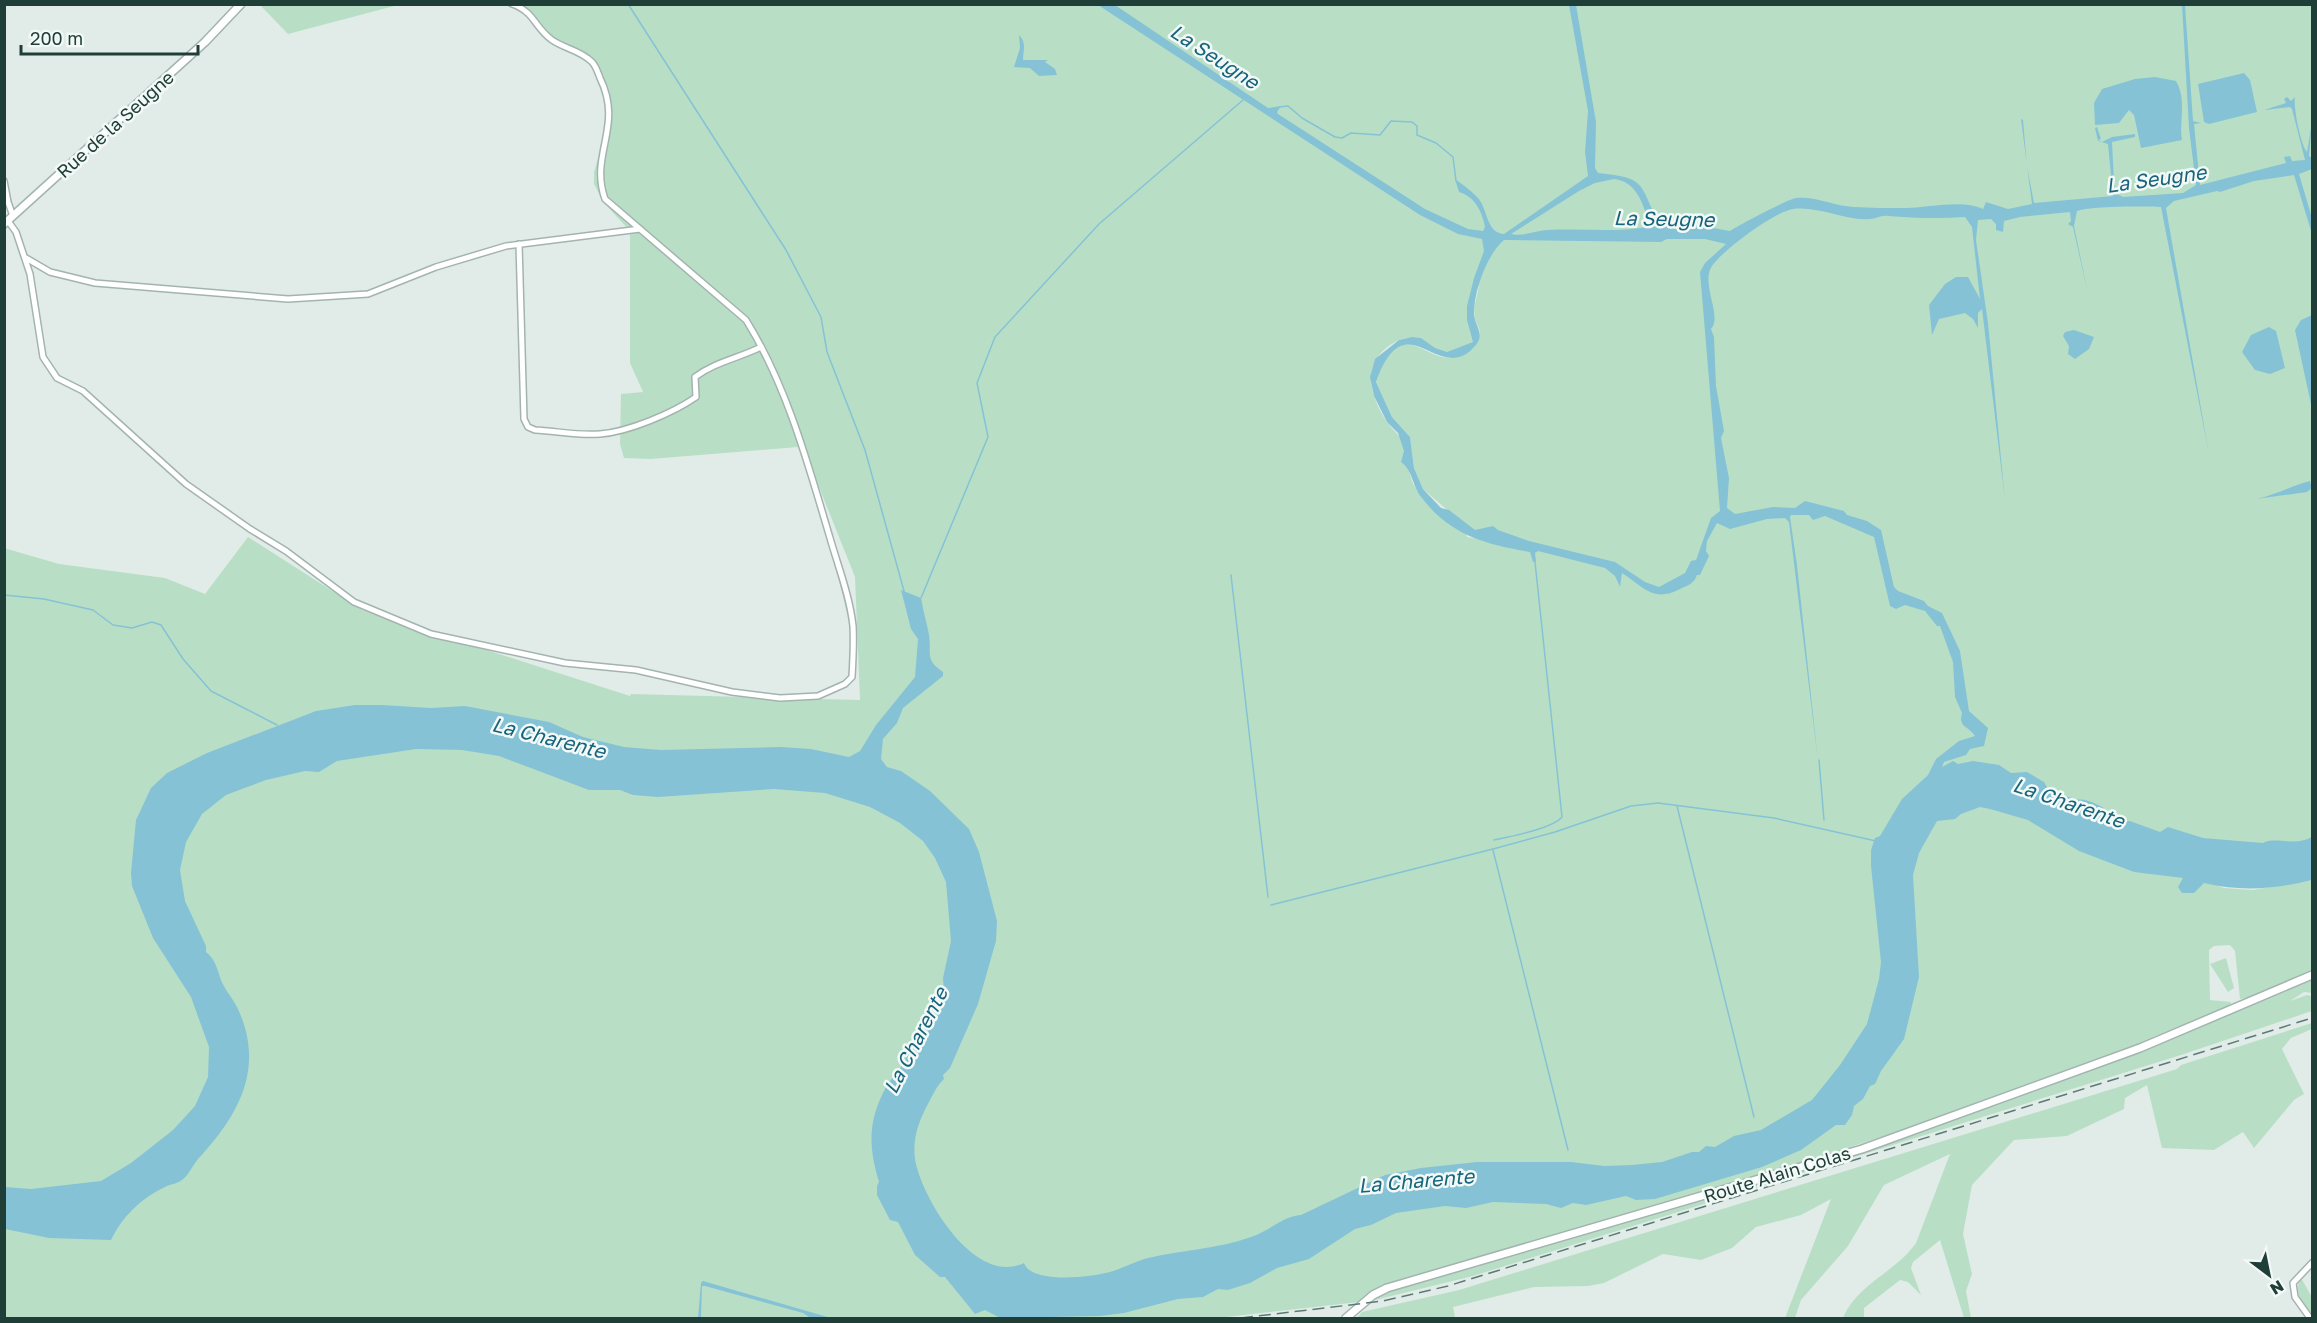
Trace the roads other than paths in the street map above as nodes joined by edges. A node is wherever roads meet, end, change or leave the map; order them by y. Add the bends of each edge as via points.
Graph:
1 (241, 4) edge
2 (512, 4) edge
3 (4, 181) edge
4 (9, 220) edge
5 (640, 228) junction
6 (519, 244) junction
7 (26, 258) junction
8 (761, 347) junction
9 (2313, 975) edge
10 (2313, 1263) edge
11 (1346, 1318) edge
12 (2310, 1318) edge

1 - 4 street, Rue de la Seugne via 205,42
2 - 5 street via 526,9 544,34 577,50 593,63 611,110 599,183 605,199
3 - 4 street
4 - 7 street
5 - 6 street
5 - 8 street via 746,320
6 - 7 street via 436,267 368,294 288,299 95,283 50,272
6 - 8 street via 524,419 535,430 615,432 685,404 696,397 695,377 714,364
7 - 8 street via 43,357 57,378 91,398 186,484 286,550 354,602 431,634 554,660 636,670 732,692 780,698 818,696 852,677 853,625 811,474 786,402
9 - 11 street, Route Alain Colas via 2129,1052 1840,1156 1387,1288
10 - 12 street via 2293,1283 2295,1297

